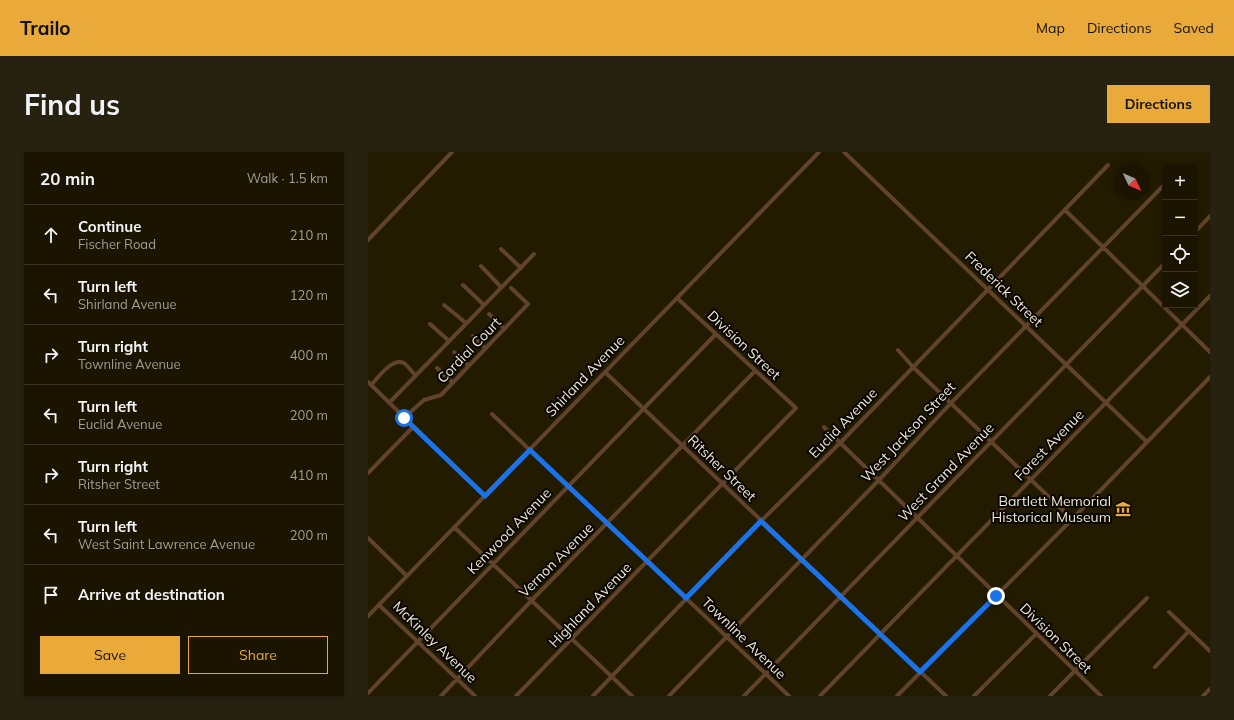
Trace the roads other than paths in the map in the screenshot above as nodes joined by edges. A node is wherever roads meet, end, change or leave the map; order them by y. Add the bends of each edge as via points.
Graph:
1 (452, 152) edge
2 (819, 152) edge
3 (844, 152) edge
4 (1108, 165) dead end
5 (1162, 187) edge
6 (1065, 210) junction
7 (1210, 216) edge
8 (1198, 229) edge
9 (368, 240) edge
10 (1103, 247) junction
11 (501, 250) dead end
12 (534, 254) dead end
13 (481, 266) dead end
14 (1162, 266) edge
15 (521, 268) junction
16 (463, 284) dead end
17 (1143, 285) junction
18 (501, 288) junction
19 (512, 288) dead end
20 (988, 289) junction
21 (1210, 296) edge
22 (677, 298) junction
23 (444, 305) dead end
24 (484, 305) junction
25 (489, 314) dead end
26 (466, 323) junction
27 (430, 324) dead end
28 (1182, 324) junction
29 (1026, 325) junction
30 (504, 328) junction
31 (716, 334) junction
32 (473, 336) dead end
33 (449, 341) junction
34 (485, 348) junction
35 (898, 350) dead end
36 (454, 352) dead end
37 (1210, 352) edge
38 (1066, 364) junction
39 (469, 366) junction
40 (913, 367) junction
41 (438, 368) dead end
42 (755, 371) junction
43 (605, 372) junction
44 (415, 375) junction
45 (1210, 377) edge
46 (454, 383) junction
47 (370, 384) edge
48 (1106, 402) junction
49 (389, 403) junction
50 (951, 403) junction
51 (644, 408) junction
52 (796, 408) joint
53 (492, 414) dead end
54 (404, 418) junction
55 (413, 427) junction
56 (824, 427) dead end
57 (991, 441) junction
58 (1147, 442) junction
59 (840, 443) junction
60 (683, 446) junction
61 (530, 450) junction
62 (368, 473) edge
63 (878, 480) junction
64 (1031, 480) junction
65 (723, 484) junction
66 (569, 486) junction
67 (485, 496) junction
68 (917, 518) junction
69 (1072, 519) junction
70 (761, 521) junction
71 (608, 523) junction
72 (454, 527) junction
73 (368, 538) edge
74 (957, 557) junction
75 (802, 559) junction
76 (648, 561) junction
77 (492, 564) junction
78 (407, 576) junction
79 (841, 596) junction
80 (996, 596) junction
81 (686, 598) junction
82 (1147, 598) dead end
83 (531, 601) junction
84 (379, 605) junction
85 (368, 607) edge
86 (373, 611) junction
87 (1169, 612) dead end
88 (368, 616) edge
89 (1189, 631) junction
90 (881, 634) junction
91 (1036, 634) junction
92 (726, 636) junction
93 (572, 639) junction
94 (418, 641) junction
95 (1210, 651) edge
96 (1155, 667) dead end
97 (920, 672) junction
98 (1075, 672) junction
99 (765, 673) junction
100 (612, 676) junction
101 (458, 679) junction
102 (1210, 688) edge
103 (368, 693) edge
104 (441, 696) edge
105 (475, 696) edge
106 (516, 696) edge
107 (593, 696) edge
108 (632, 696) edge
109 (669, 696) edge
110 (744, 696) edge
111 (789, 696) edge
112 (820, 696) edge
113 (897, 696) edge
114 (946, 696) edge
115 (974, 696) edge
116 (1050, 696) edge
117 (1101, 696) edge
118 (1203, 696) edge

1 - 9 street
2 - 22 street, Shirland Avenue
3 - 20 street, Frederick Street
4 - 6 street, Euclid Avenue
5 - 10 street, West Jackson Street
6 - 10 street
6 - 20 street, Euclid Avenue
7 - 8 street
10 - 17 street
10 - 29 street, West Jackson Street
11 - 15 street
12 - 15 street
13 - 18 street
14 - 17 street, West Grand Avenue
15 - 18 street
16 - 24 street
17 - 28 street
17 - 38 street, West Grand Avenue
18 - 24 street
19 - 30 street, Cordial Court via 528,304
20 - 29 street, Frederick Street
20 - 40 street, Euclid Avenue
21 - 28 street, Forest Avenue
22 - 31 street, Division Street
22 - 43 street, Shirland Avenue
23 - 26 street
24 - 26 street
25 - 30 street
26 - 33 street
27 - 33 street
28 - 37 street
28 - 48 street, Forest Avenue
29 - 38 street, Frederick Street
29 - 50 street, West Jackson Street
30 - 34 street, Cordial Court
31 - 42 street, Division Street
31 - 51 street, Kenwood Avenue
32 - 34 street
33 - 44 street
34 - 39 street, Cordial Court
35 - 40 street
36 - 39 street
38 - 48 street, Frederick Street
38 - 57 street, West Grand Avenue
39 - 46 street, Cordial Court
40 - 50 street
40 - 59 street, Euclid Avenue
41 - 46 street
42 - 52 street, Division Street
42 - 60 street, Vernon Avenue
43 - 51 street, Ritsher Street
43 - 61 street, Shirland Avenue
44 - 47 street via 399,362 388,367
44 - 49 street
45 - 58 street
46 - 54 street, Cordial Court via 441,395 424,400
47 - 49 street
48 - 58 street, Frederick Street
48 - 64 street, Forest Avenue
49 - 54 street
50 - 57 street
50 - 63 street, West Jackson Street
51 - 60 street, Ritsher Street
51 - 66 street, Kenwood Avenue
52 - 65 street, Highland Avenue
53 - 61 street, Townline Avenue
54 - 55 street
55 - 62 street
55 - 67 street
56 - 59 street, Division Street
57 - 64 street
57 - 68 street, West Grand Avenue
58 - 69 street
59 - 63 street, Division Street
59 - 70 street, Euclid Avenue
60 - 65 street, Ritsher Street
60 - 71 street, Vernon Avenue
61 - 66 street, Townline Avenue
61 - 67 street, Shirland Avenue
63 - 68 street, Division Street
63 - 75 street, West Jackson Street
64 - 69 street
64 - 74 street, Forest Avenue
65 - 70 street, Ritsher Street
65 - 76 street, Highland Avenue
66 - 71 street, Townline Avenue
66 - 77 street, Kenwood Avenue
67 - 72 street, Shirland Avenue
68 - 74 street, Division Street
68 - 79 street, West Grand Avenue
69 - 80 street
70 - 75 street, Ritsher Street
70 - 81 street, Euclid Avenue
71 - 76 street, Townline Avenue
71 - 83 street, Vernon Avenue
72 - 77 street
72 - 78 street, Shirland Avenue
73 - 78 street
74 - 80 street, Division Street
74 - 90 street, Forest Avenue
75 - 79 street, Ritsher Street
75 - 92 street, West Jackson Street
76 - 81 street, Townline Avenue
76 - 93 street, Highland Avenue
77 - 83 street
77 - 94 street, Kenwood Avenue
78 - 84 street, Shirland Avenue
79 - 90 street, Ritsher Street
79 - 99 street, West Grand Avenue
80 - 91 street, Division Street
80 - 97 street
81 - 92 street, Townline Avenue
81 - 100 street, Euclid Avenue
82 - 98 street
83 - 93 street
83 - 101 street, Vernon Avenue
84 - 86 street, Shirland Avenue
84 - 94 street, McKinley Avenue
85 - 86 street
86 - 88 street, Shirland Avenue
87 - 89 street
89 - 95 street
89 - 96 street
90 - 97 street, Ritsher Street
90 - 112 street, Forest Avenue
91 - 98 street, Division Street
91 - 115 street
92 - 99 street, Townline Avenue
92 - 109 street, West Jackson Street
93 - 100 street
93 - 106 street, Highland Avenue
94 - 101 street, McKinley Avenue
94 - 103 street, Kenwood Avenue
97 - 113 street
97 - 114 street, Ritsher Street
98 - 116 street
98 - 117 street, Division Street
99 - 110 street, West Grand Avenue
99 - 111 street, Townline Avenue
100 - 107 street, Euclid Avenue
100 - 108 street
101 - 104 street, Vernon Avenue
101 - 105 street, McKinley Avenue
102 - 118 street

